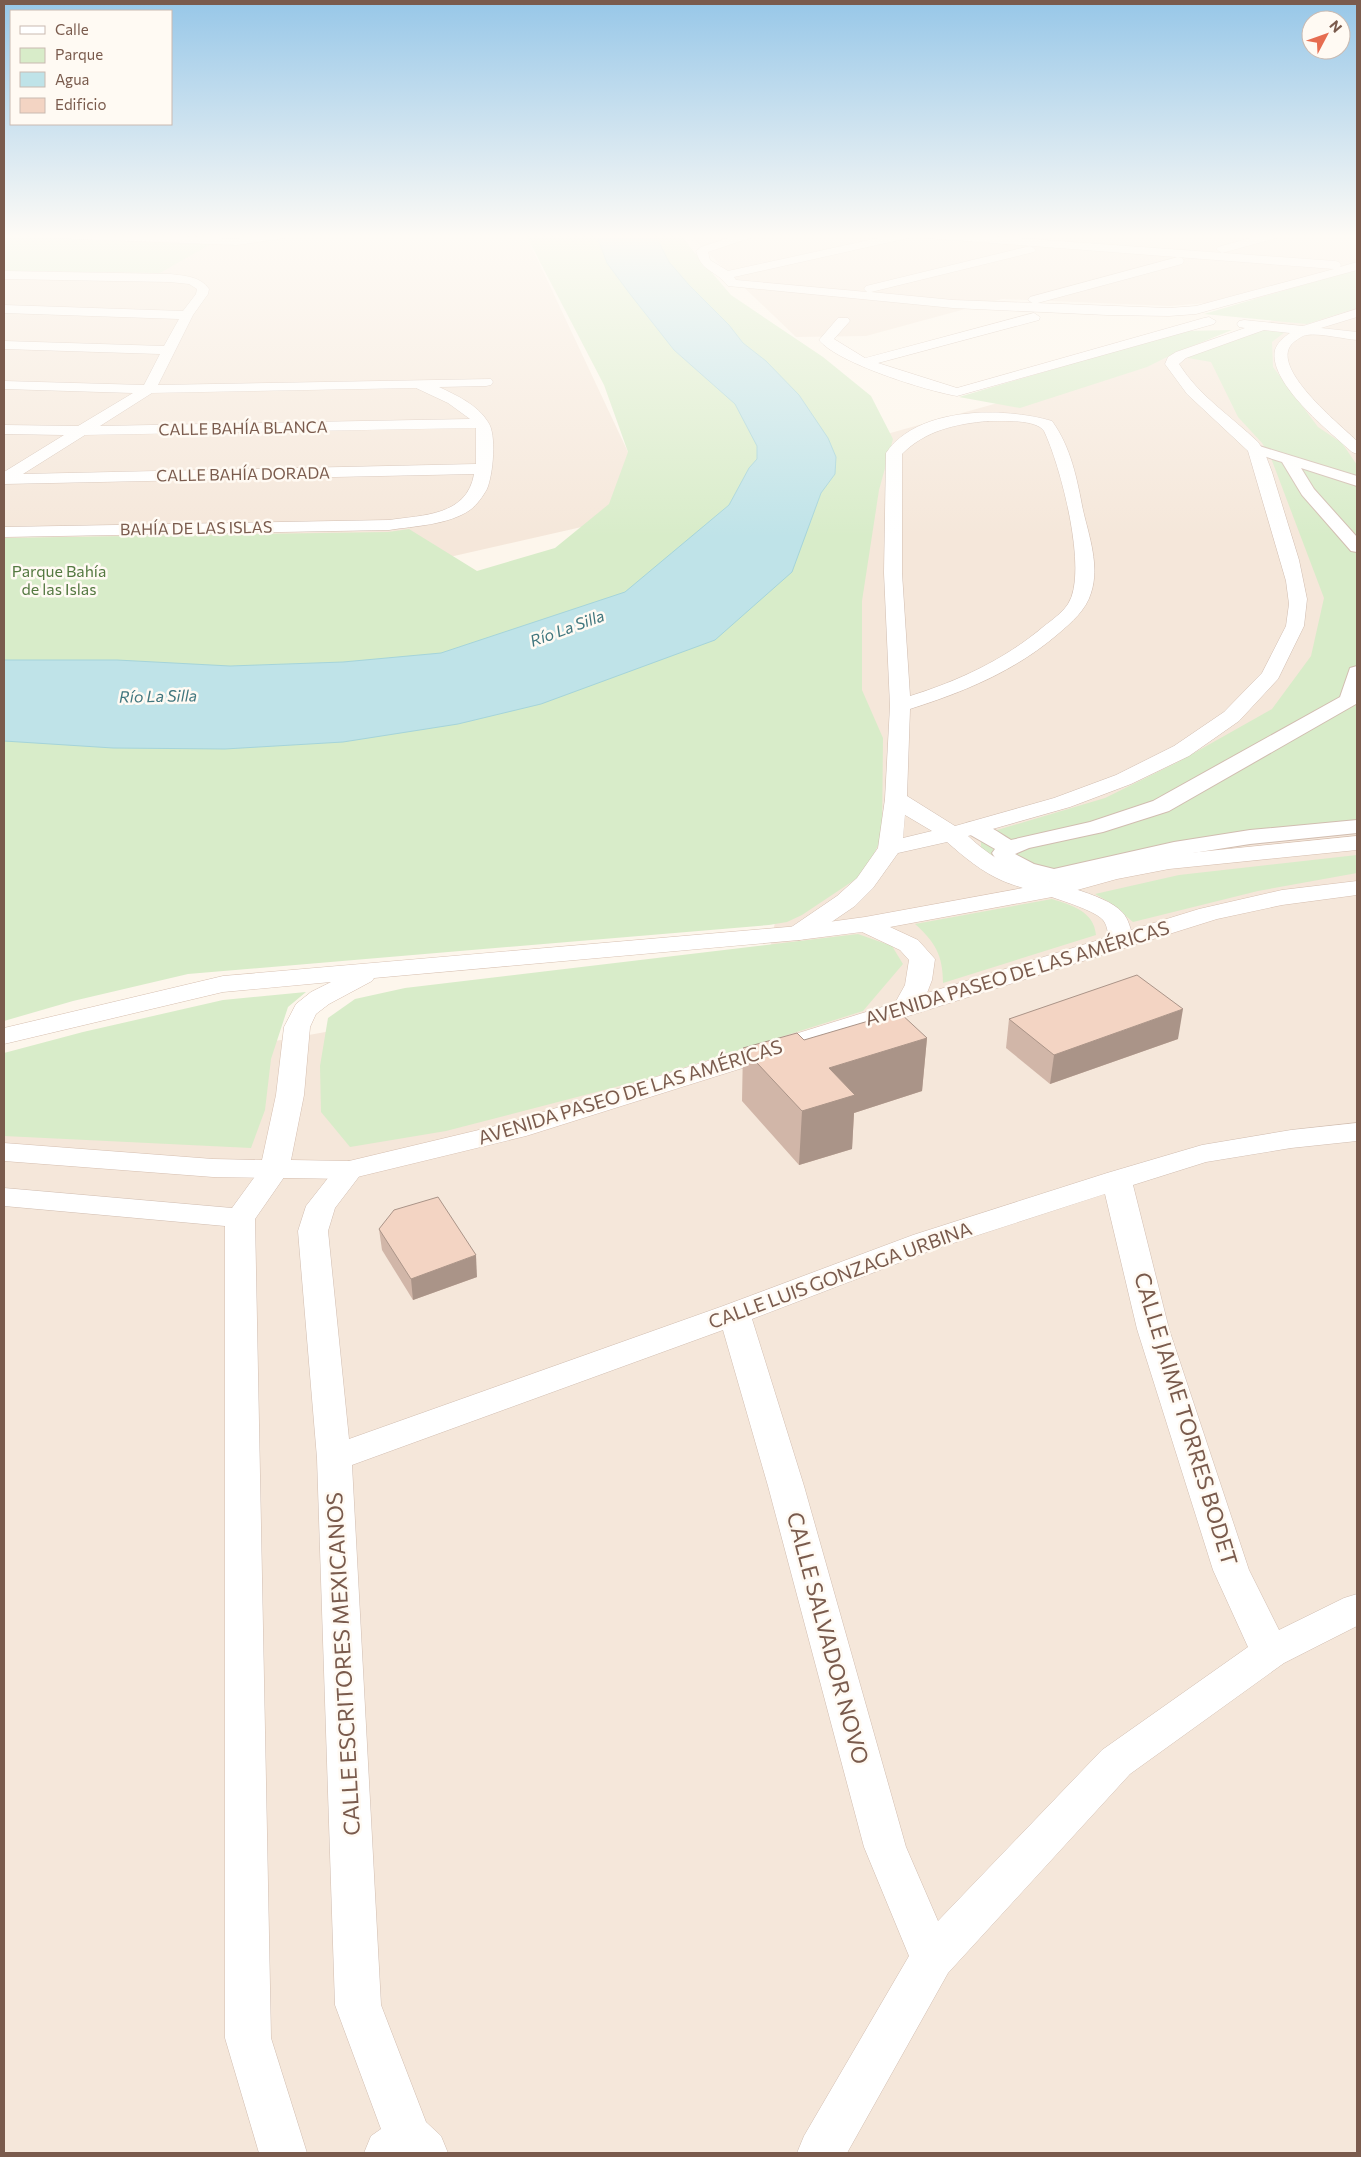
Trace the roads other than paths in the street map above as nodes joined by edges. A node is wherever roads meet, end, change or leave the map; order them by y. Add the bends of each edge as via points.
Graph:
1 (176, 336) edge
2 (830, 336) edge
3 (965, 336) edge
4 (1167, 336) edge
5 (1236, 336) edge
6 (1297, 336) edge
7 (4, 345) edge
8 (168, 350) junction
9 (863, 363) junction
10 (486, 382) dead end
11 (420, 384) junction
12 (4, 385) edge
13 (149, 389) junction
14 (482, 423) junction
15 (4, 429) edge
16 (82, 431) junction
17 (1256, 449) junction
18 (1357, 449) edge
19 (1287, 458) junction
20 (483, 470) junction
21 (4, 479) edge
22 (1355, 484) edge
23 (4, 532) edge
24 (1357, 553) edge
25 (1357, 672) edge
26 (900, 706) junction
27 (896, 799) junction
28 (1357, 827) edge
29 (975, 828) junction
30 (952, 834) junction
31 (1357, 843) edge
32 (890, 848) junction
33 (1009, 848) junction
34 (1357, 888) edge
35 (1052, 890) junction
36 (865, 924) junction
37 (799, 933) junction
38 (1121, 940) junction
39 (376, 970) junction
40 (905, 1008) junction
41 (4, 1036) edge
42 (1357, 1132) edge
43 (4, 1152) edge
44 (274, 1170) junction
45 (349, 1170) junction
46 (1117, 1180) junction
47 (4, 1197) edge
48 (240, 1218) junction
49 (734, 1314) junction
50 (334, 1458) junction
51 (1357, 1609) edge
52 (1270, 1652) junction
53 (932, 1958) junction
54 (407, 2148) edge
55 (283, 2153) edge
56 (821, 2153) edge

1 - 8 street
2 - 9 street via 826,340
3 - 9 street
4 - 9 street via 957,392
5 - 17 street via 1181,355 1172,364 1202,401
6 - 18 street via 1282,348 1282,364 1311,404
7 - 8 street
8 - 13 street
10 - 11 street
11 - 13 street
11 - 14 street via 447,396
12 - 13 street
13 - 16 street
14 - 16 street, CALLE BAHÍA BLANCA
14 - 20 street, BAHÍA DE LAS ISLAS via 486,433
15 - 16 street, CALLE BAHÍA BLANCA
16 - 21 street
17 - 19 street
17 - 29 street via 1298,593 1295,625 1283,656 1265,682 1219,727 1144,769 1053,807
19 - 22 street
19 - 24 street via 1308,492
20 - 21 street, CALLE BAHÍA DORADA
20 - 23 street, BAHÍA DE LAS ISLAS via 479,489 465,506 435,518 389,525
25 - 33 street via 1348,700 1161,806 1095,827
26 - 26 street via 950,691 1020,655 1078,603 1086,567 1072,494 1055,436 1047,424 1014,416 971,418 922,430 894,453 893,573
26 - 27 street
27 - 30 street
27 - 32 street
28 - 33 street via 1174,849 1054,876 1026,869 1007,859 1003,853
29 - 30 street
29 - 33 street
30 - 32 street
30 - 35 street via 993,866
31 - 35 street via 1169,862
32 - 37 street via 846,901
34 - 38 street, AVENIDA PASEO DE LAS AMÉRICAS via 1256,901
35 - 36 street
35 - 38 street via 1098,906 1113,916
36 - 37 street
36 - 40 street via 909,945 922,959 922,977
37 - 39 street
38 - 40 street, AVENIDA PASEO DE LAS AMÉRICAS
39 - 41 street via 223,984
39 - 44 street via 320,998 305,1010 297,1027 290,1095
40 - 45 street, AVENIDA PASEO DE LAS AMÉRICAS via 516,1130
42 - 46 street, CALLE LUIS GONZAGA URBINA via 1202,1154
43 - 44 street, AVENIDA PASEO DE LAS AMÉRICAS
44 - 45 street, AVENIDA PASEO DE LAS AMÉRICAS
44 - 48 street
45 - 50 street, CALLE ESCRITORES MEXICANOS via 321,1206 313,1231
46 - 49 street, CALLE LUIS GONZAGA URBINA via 924,1242
46 - 52 street, CALLE JAIME TORRES BODET via 1153,1329 1231,1570
47 - 48 street
48 - 55 street via 248,2038
49 - 50 street, CALLE LUIS GONZAGA URBINA
49 - 53 street, CALLE SALVADOR NOVO via 786,1486 885,1847
50 - 54 street, CALLE ESCRITORES MEXICANOS via 358,2005
51 - 52 street
52 - 53 street via 1116,1762
53 - 56 street

